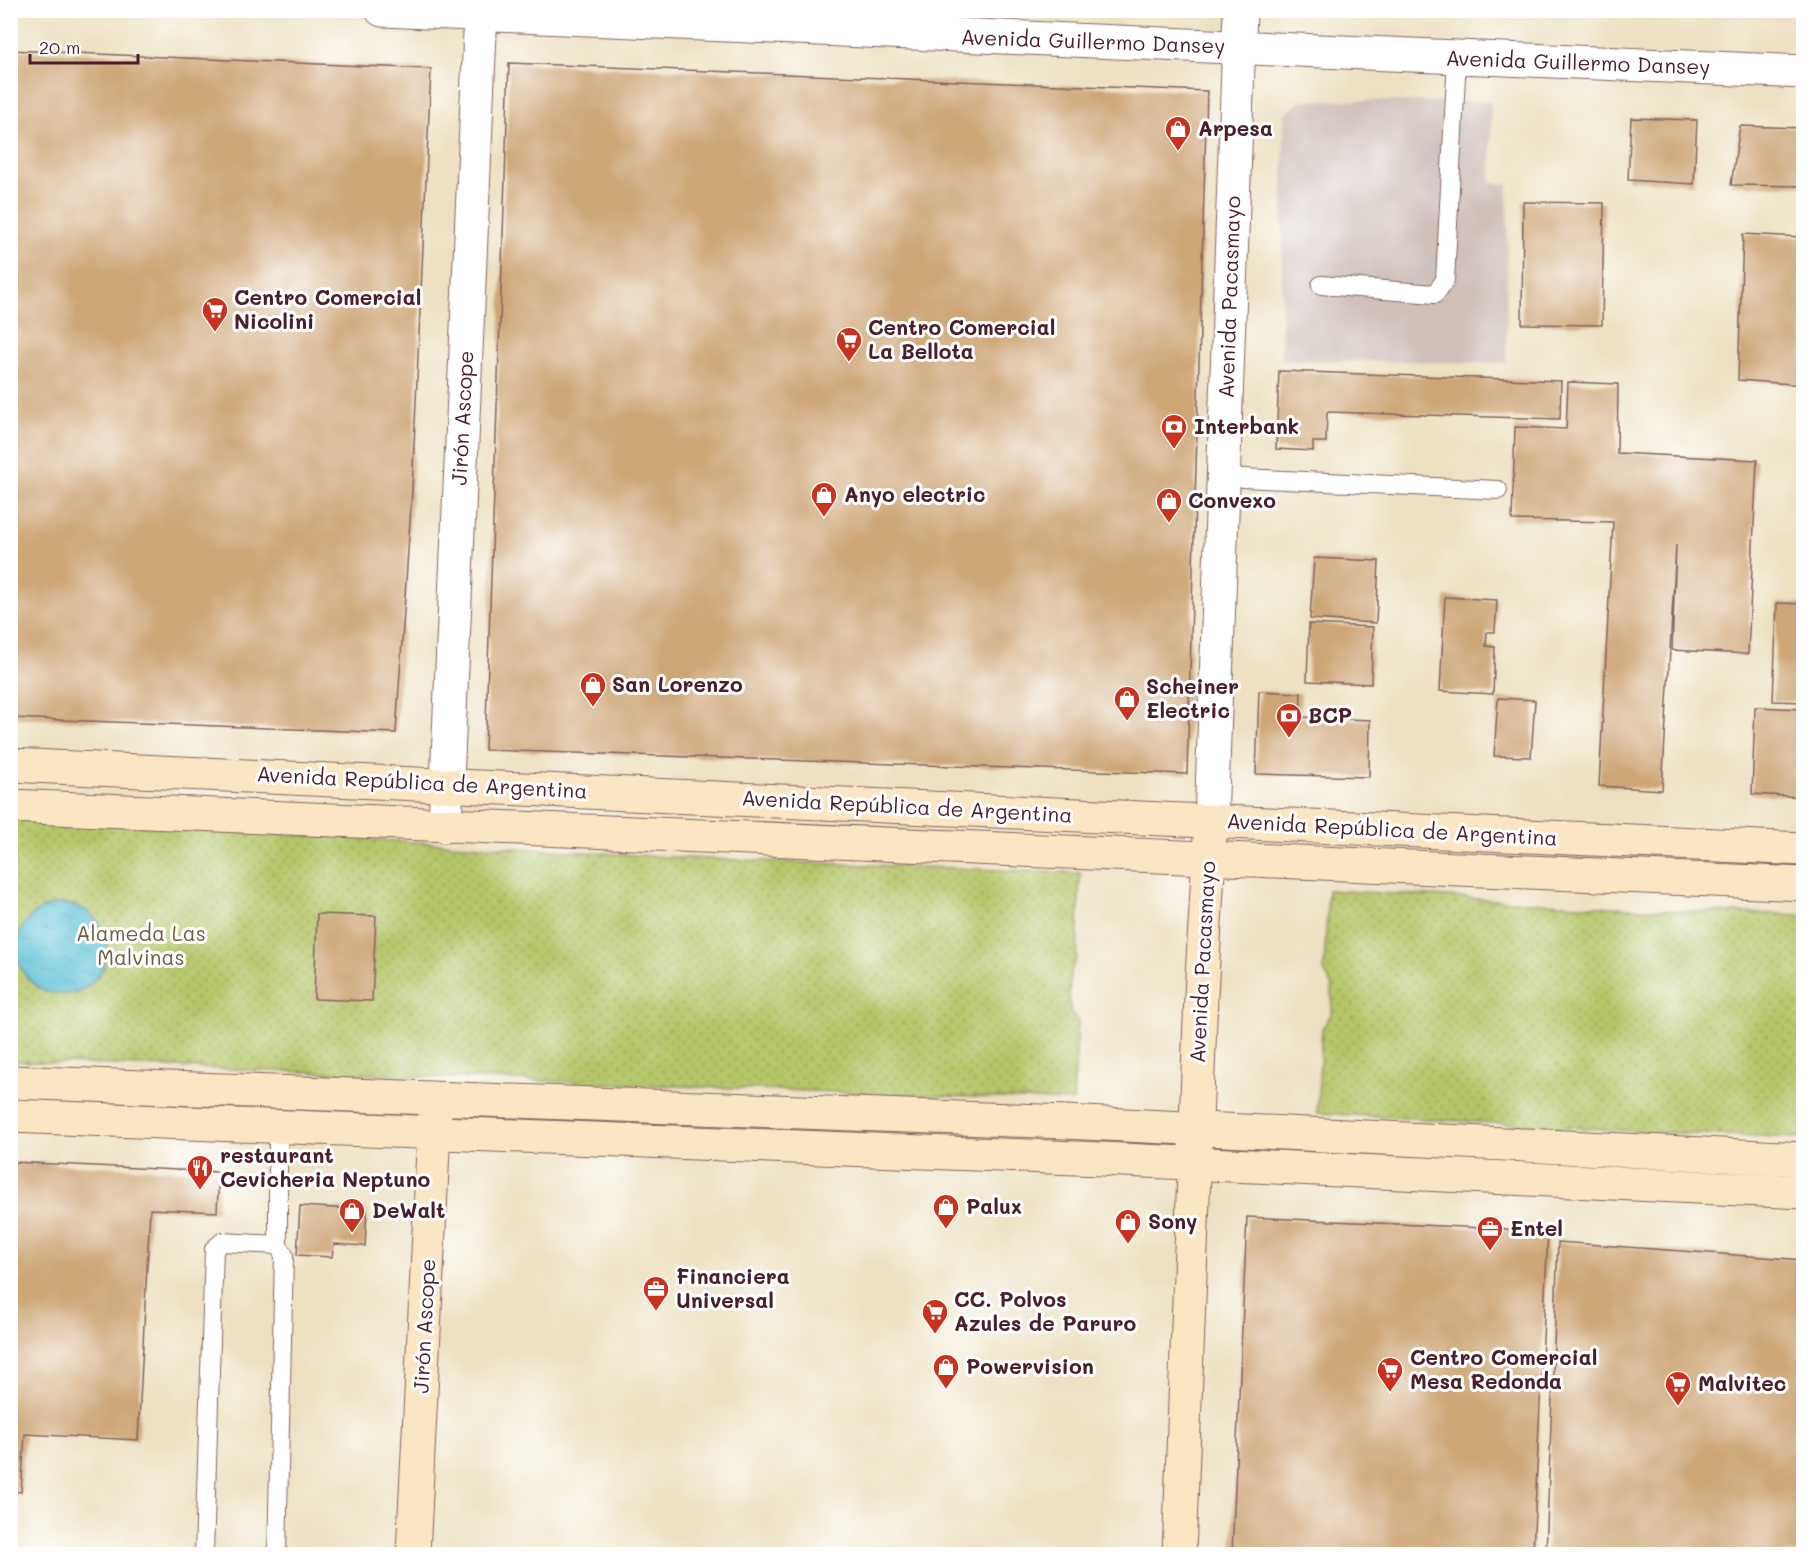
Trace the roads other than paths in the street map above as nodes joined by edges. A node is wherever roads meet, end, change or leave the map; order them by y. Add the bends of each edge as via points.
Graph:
1 (382, 10) edge
2 (1240, 10) edge
3 (481, 13) edge
4 (1238, 48) junction
5 (1457, 58) junction
6 (1803, 72) edge
7 (1321, 285) dead end
8 (1223, 477) junction
9 (1498, 490) dead end
10 (10, 765) edge
11 (446, 784) junction
12 (10, 806) edge
13 (1211, 822) junction
14 (445, 826) junction
15 (1803, 849) edge
16 (1209, 858) junction
17 (1803, 885) edge
18 (10, 1082) edge
19 (436, 1097) junction
20 (10, 1116) edge
21 (278, 1126) junction
22 (1195, 1129) junction
23 (435, 1133) junction
24 (1803, 1159) edge
25 (1194, 1164) junction
26 (1803, 1192) edge
27 (278, 1245) junction
28 (204, 1554) edge
29 (277, 1554) edge
30 (413, 1554) edge
31 (1179, 1554) edge

1 - 3 street, Avenida Guillermo Dansey
2 - 4 street, Avenida Pacasmayo
3 - 4 street, Avenida Guillermo Dansey
3 - 11 street, Jirón Ascope
4 - 5 street, Avenida Guillermo Dansey
4 - 8 street, Avenida Pacasmayo
5 - 6 street, Avenida Guillermo Dansey
5 - 7 lane via 1445,280 1435,294
8 - 9 lane
8 - 13 street, Avenida Pacasmayo
10 - 11 street, Avenida República de Argentina
11 - 13 street, Avenida República de Argentina
11 - 14 street, Jirón Ascope
12 - 14 street, Avenida República de Argentina
13 - 15 street, Avenida República de Argentina
13 - 16 street, Avenida Pacasmayo
14 - 16 street, Avenida República de Argentina
16 - 17 street, Avenida República de Argentina
16 - 22 street, Avenida Pacasmayo
18 - 19 street
19 - 22 street
19 - 23 street, Jirón Ascope
20 - 21 street
21 - 23 street
21 - 27 lane
22 - 24 street
22 - 25 street, Avenida Pacasmayo
23 - 25 street
23 - 30 street, Jirón Ascope
25 - 26 street
25 - 31 street, Avenida Pacasmayo
27 - 28 lane via 222,1242 214,1249
27 - 29 lane via 284,1255

